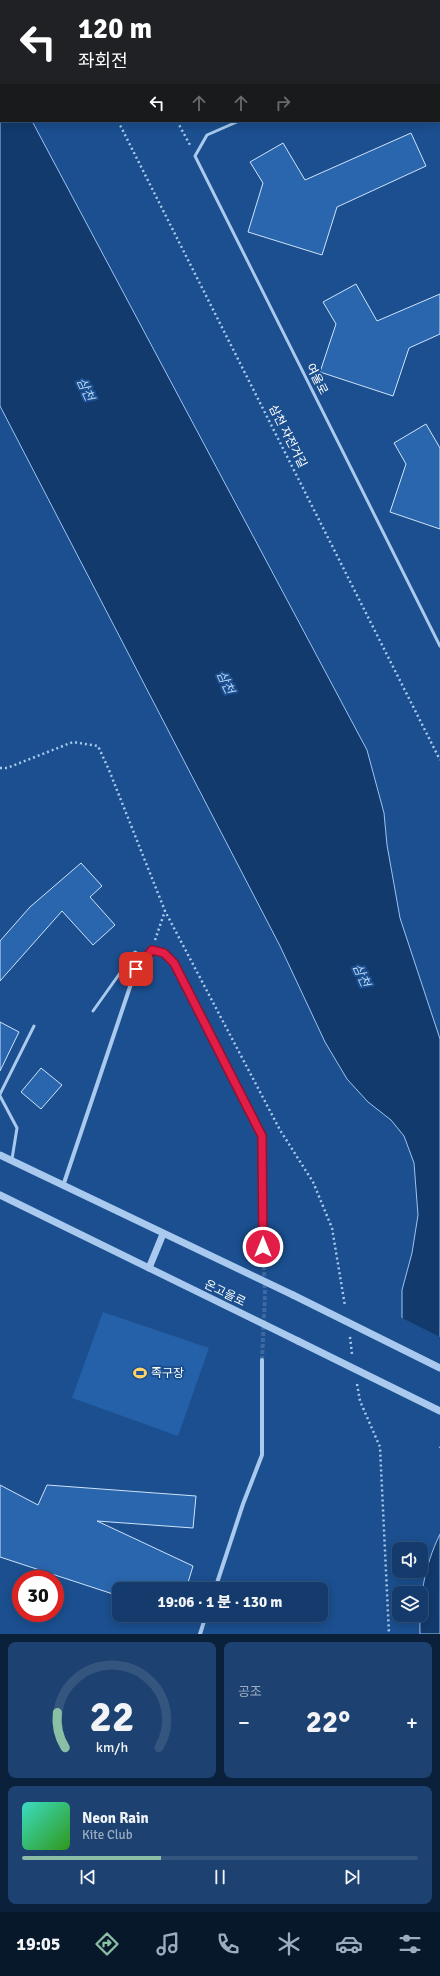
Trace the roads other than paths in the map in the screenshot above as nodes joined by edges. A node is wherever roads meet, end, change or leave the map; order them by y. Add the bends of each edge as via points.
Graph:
1 (237, 122) edge
2 (440, 646) edge
3 (144, 958) junction
4 (94, 1011) dead end
5 (34, 1026) dead end
6 (0, 1095) edge
7 (0, 1155) edge
8 (11, 1161) junction
9 (62, 1186) junction
10 (0, 1195) edge
11 (163, 1234) junction
12 (263, 1247) tunnel mouth
13 (149, 1268) junction
14 (262, 1360) tunnel mouth
15 (440, 1368) edge
16 (440, 1411) edge
17 (217, 1582) edge
18 (204, 1622) edge
19 (200, 1634) edge

1 - 2 lane, 여울로 via 207,135 195,156
3 - 4 lane via 135,952
3 - 9 street via 136,969
3 - 12 street via 152,950 164,953 174,963 262,1136
5 - 6 lane
6 - 8 lane via 17,1128
7 - 8 street
8 - 9 street
9 - 11 street
10 - 13 street, 온고을로
11 - 13 street
11 - 15 street, bridge via 293,1294
13 - 16 street, 온고을로, bridge
14 - 17 street via 262,1455
18 - 19 street

